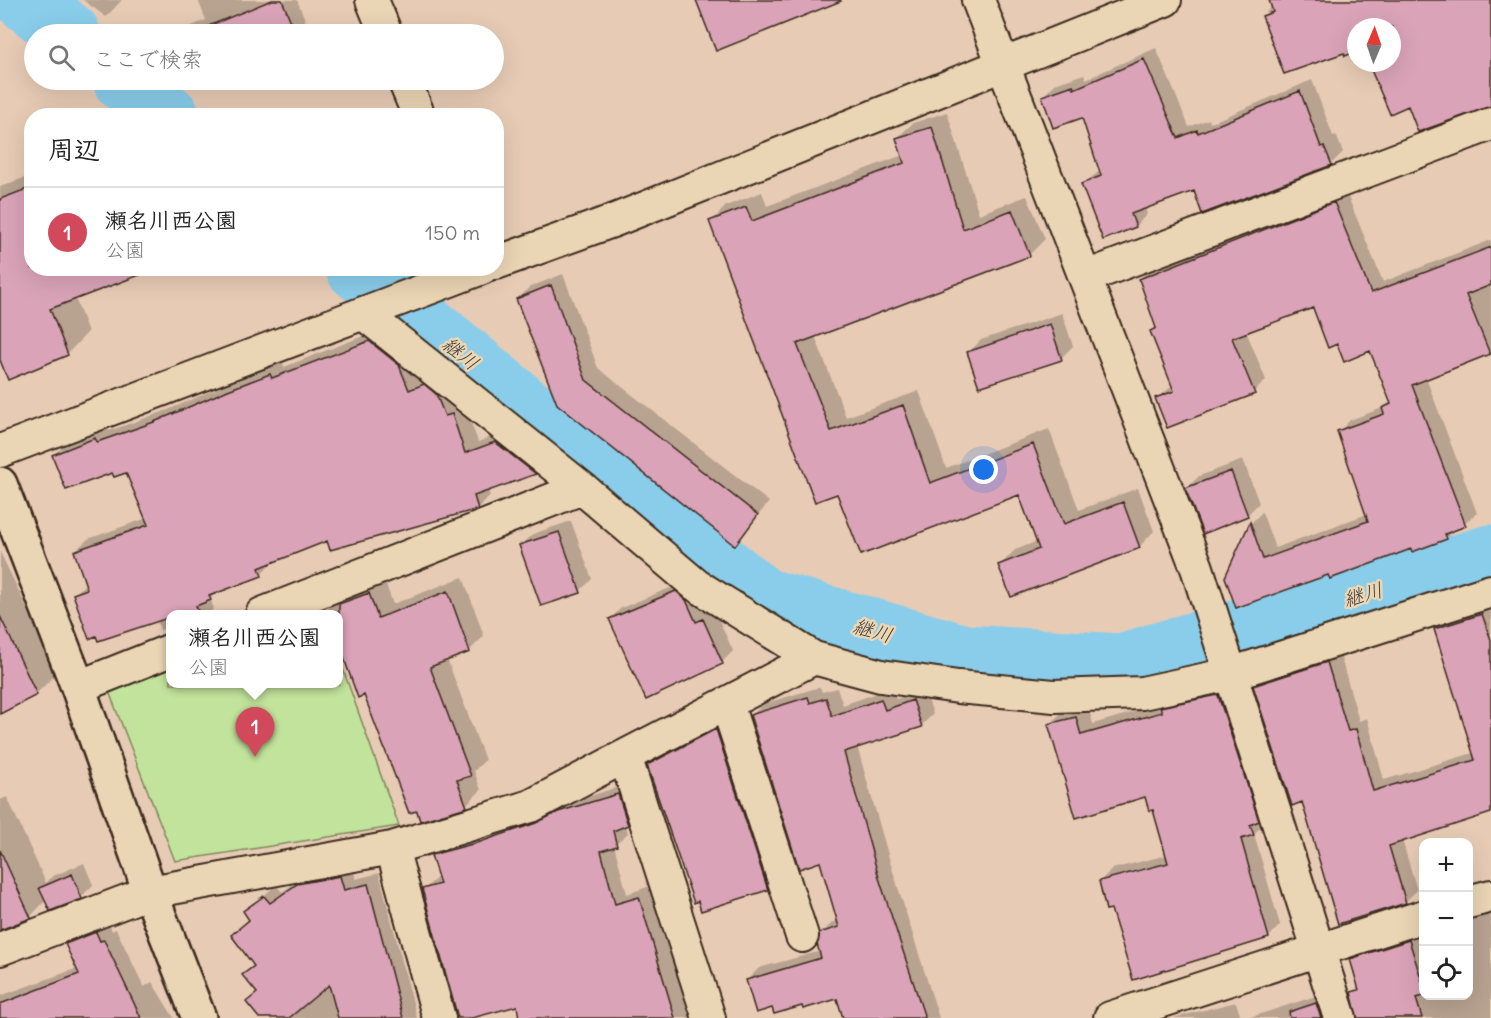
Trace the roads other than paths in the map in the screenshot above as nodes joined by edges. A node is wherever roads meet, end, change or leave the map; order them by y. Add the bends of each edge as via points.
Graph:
1 (372, 0) edge
2 (978, 0) edge
3 (1165, 0) edge
4 (382, 24) edge
5 (1003, 64) junction
6 (408, 90) edge
7 (416, 108) edge
8 (1491, 124) edge
9 (504, 260) edge
10 (461, 276) edge
11 (1086, 278) junction
12 (363, 314) junction
13 (0, 451) edge
14 (0, 484) edge
15 (582, 488) junction
16 (1491, 591) edge
17 (275, 610) edge
18 (166, 652) edge
19 (814, 658) junction
20 (1230, 674) junction
21 (78, 687) junction
22 (727, 704) junction
23 (626, 756) junction
24 (393, 848) junction
25 (150, 892) junction
26 (1491, 896) edge
27 (1473, 901) edge
28 (1419, 918) edge
29 (802, 936) dead end
30 (0, 949) edge
31 (1319, 952) junction
32 (199, 1018) edge
33 (439, 1018) edge
34 (709, 1018) edge
35 (1110, 1018) edge
36 (1340, 1018) edge

1 - 4 street
2 - 5 street
3 - 5 street
5 - 9 street
5 - 11 street
6 - 7 street
8 - 11 street
10 - 12 street
11 - 20 street via 1197,568
12 - 13 street
12 - 15 street
14 - 21 street
15 - 17 street
15 - 19 street via 696,585
16 - 20 street
18 - 21 street
19 - 20 street via 881,676 1054,696 1142,693
19 - 22 street
20 - 31 street
21 - 25 street
22 - 23 street
22 - 29 street
23 - 24 street via 531,806
23 - 34 street
24 - 25 street
24 - 33 street
25 - 30 street
25 - 32 street
26 - 27 street
28 - 31 street
31 - 35 street
31 - 36 street

